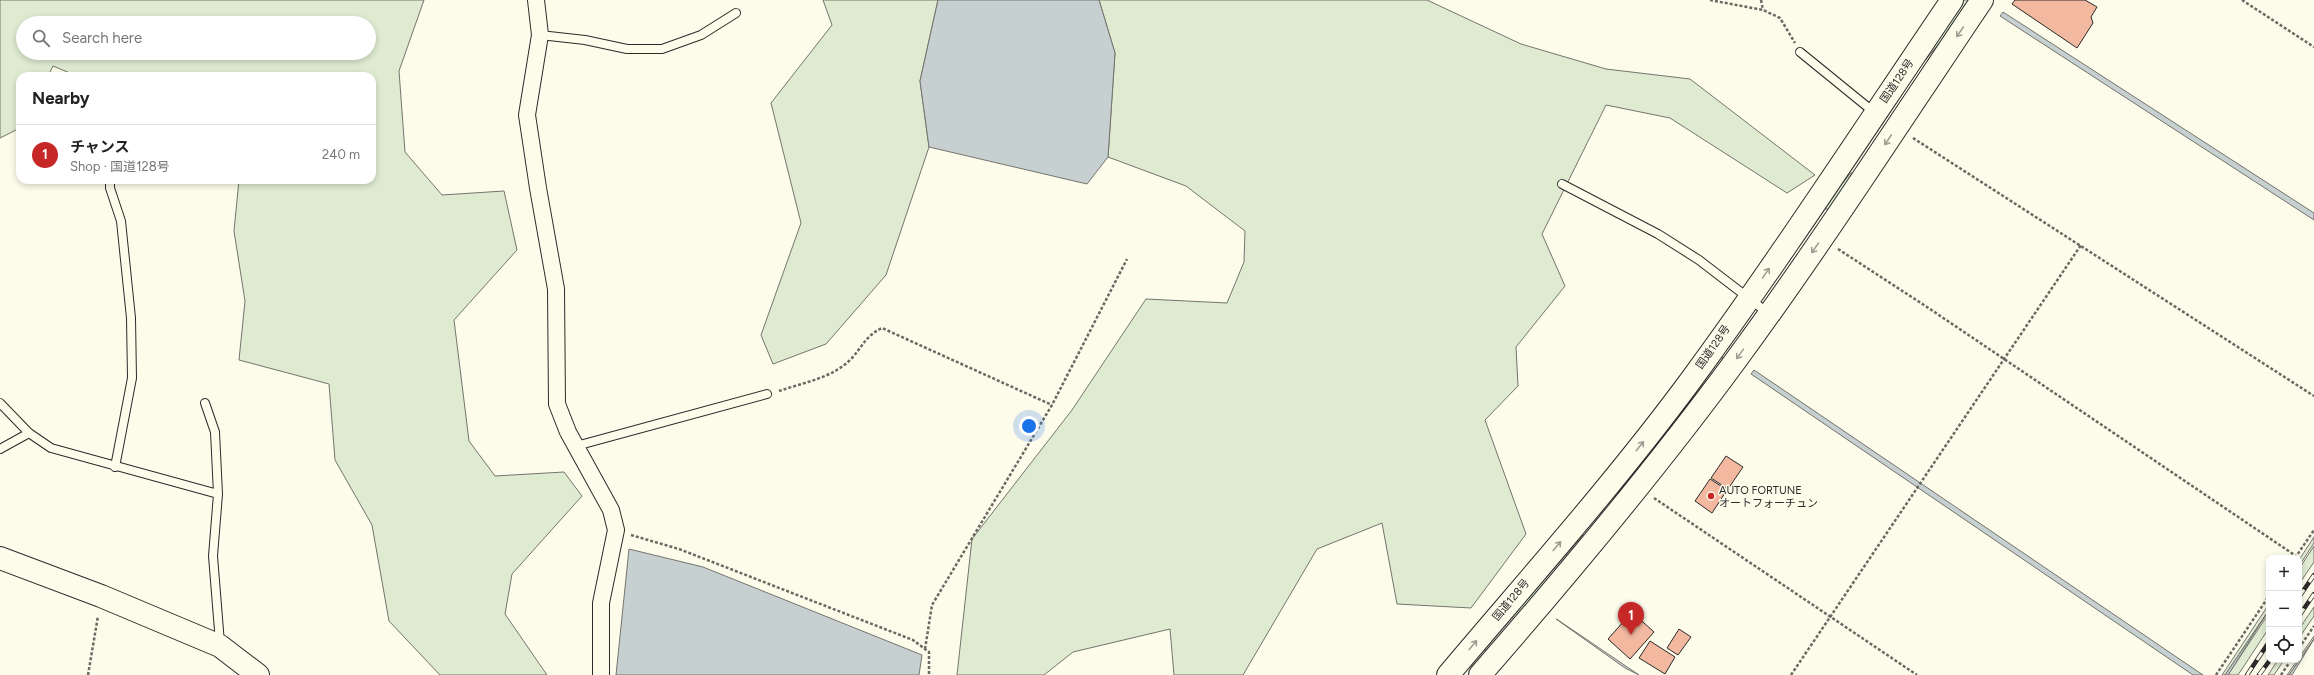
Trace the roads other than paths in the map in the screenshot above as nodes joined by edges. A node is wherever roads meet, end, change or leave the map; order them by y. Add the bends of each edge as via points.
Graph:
1 (536, 0) edge
2 (1952, 0) edge
3 (1982, 0) edge
4 (736, 13) dead end
5 (540, 35) junction
6 (1800, 52) road end
7 (1875, 113) junction
8 (110, 184) edge
9 (1562, 184) dead end
10 (1748, 298) junction
11 (1768, 314) junction
12 (767, 394) road end
13 (0, 403) edge
14 (205, 404) dead end
15 (29, 433) junction
16 (576, 446) junction
17 (0, 449) edge
18 (115, 467) junction
19 (218, 494) junction
20 (0, 558) edge
21 (220, 646) junction
22 (258, 675) edge
23 (601, 675) edge
24 (1448, 675) edge
25 (1480, 675) edge

1 - 5 street
2 - 7 main road, 国道128号
3 -> 11 main road
4 - 5 lane via 701,36 662,49 627,49 585,40
5 - 16 street via 527,115 556,288 557,404
6 - 7 lane
10 -> 7 main road, 国道128号
8 - 18 lane via 121,221 131,318 132,378
9 - 10 lane via 1658,234 1699,260
10 - 11 lane
24 -> 10 main road, 国道128号 via 1623,467 1688,384
11 -> 25 main road via 1706,400 1638,487
12 - 16 lane
13 - 15 lane
14 - 19 lane via 214,432
15 - 17 lane
15 - 18 lane via 51,448
16 - 23 street via 611,510 616,530 601,604
18 - 19 lane
19 - 21 lane via 214,556
20 - 21 main road via 102,596
21 - 22 main road

